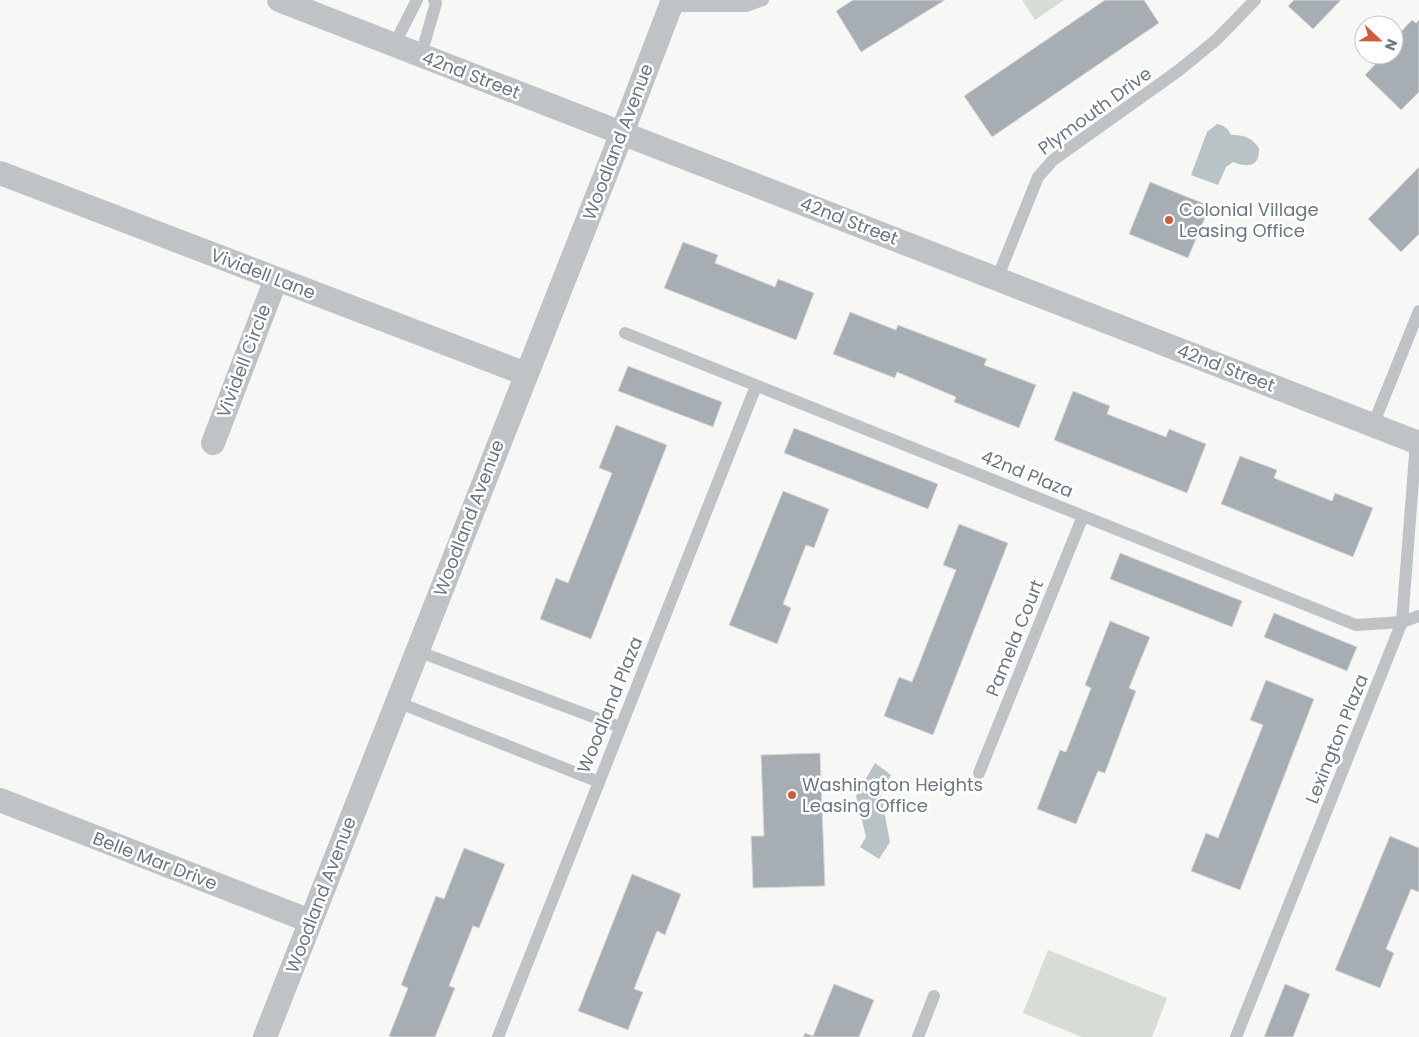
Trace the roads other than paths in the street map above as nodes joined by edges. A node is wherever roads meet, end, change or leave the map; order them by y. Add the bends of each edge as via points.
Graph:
1 (279, 0) edge
2 (417, 0) edge
3 (434, 0) edge
4 (763, 0) edge
5 (1255, 0) edge
6 (672, 3) edge
7 (394, 45) junction
8 (420, 55) junction
9 (622, 133) junction
10 (0, 173) edge
11 (276, 279) junction
12 (997, 279) junction
13 (1419, 312) edge
14 (625, 333) dead end
15 (526, 374) junction
16 (756, 386) junction
17 (1373, 425) junction
18 (1418, 442) edge
19 (213, 443) dead end
20 (1083, 516) junction
21 (1419, 616) edge
22 (1402, 622) junction
23 (417, 651) junction
24 (396, 702) junction
25 (620, 727) junction
26 (979, 774) dead end
27 (599, 782) junction
28 (0, 800) edge
29 (310, 921) junction
30 (934, 996) dead end
31 (265, 1037) edge
32 (498, 1037) edge
33 (918, 1037) edge
34 (1236, 1037) edge

1 - 7 street, 42nd Street
2 - 7 lane
3 - 8 lane via 436,3
4 - 6 lane via 746,6
5 - 12 lane, Plymouth Drive via 1216,40 1178,71 1053,160 1038,177
6 - 9 street, Woodland Avenue
7 - 8 street, 42nd Street
8 - 9 street, 42nd Street
9 - 12 street, 42nd Street
9 - 15 street, Woodland Avenue
10 - 11 street, Vividell Lane
11 - 15 street, Vividell Lane
11 - 19 street, Vividell Circle
12 - 17 street, 42nd Street
13 - 17 lane
14 - 16 lane, 42nd Plaza
15 - 23 street, Woodland Avenue
16 - 20 lane, 42nd Plaza
16 - 25 lane, Woodland Plaza
17 - 18 street, 42nd Street
18 - 22 lane, Lexington Plaza
20 - 22 lane, 42nd Plaza via 1356,625
20 - 26 lane, Pamela Court
21 - 22 lane, 42nd Plaza
22 - 34 lane, Lexington Plaza
23 - 24 street, Woodland Avenue
23 - 25 lane
24 - 27 lane
24 - 29 street, Woodland Avenue
25 - 27 lane, Woodland Plaza
27 - 32 lane, Woodland Plaza
28 - 29 street, Belle Mar Drive
29 - 31 street, Woodland Avenue
30 - 33 lane

